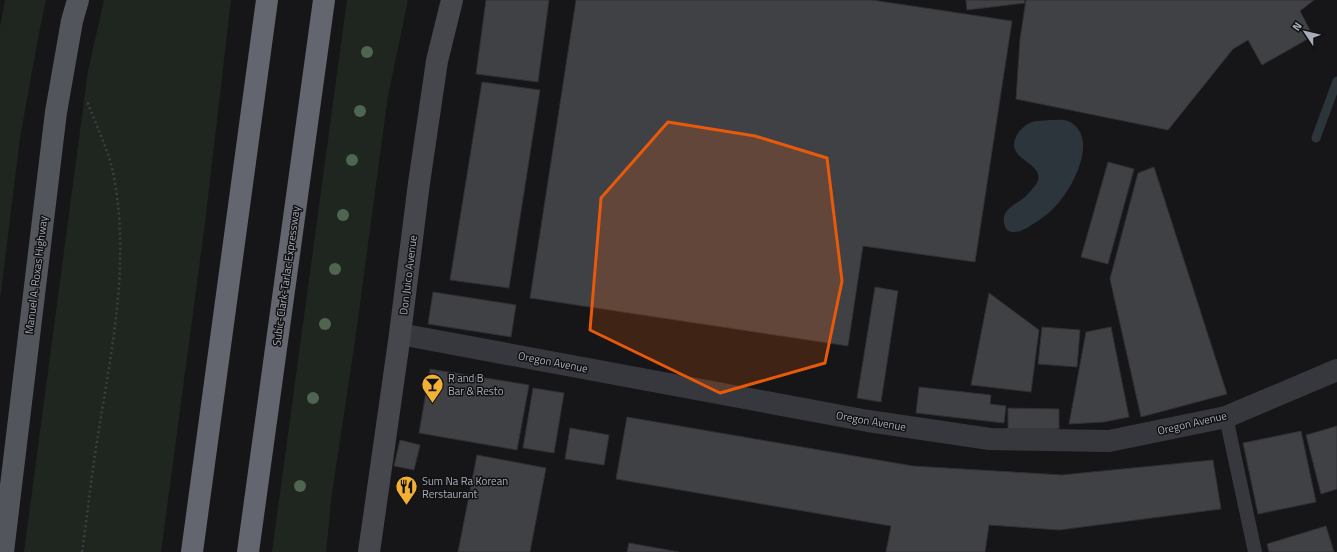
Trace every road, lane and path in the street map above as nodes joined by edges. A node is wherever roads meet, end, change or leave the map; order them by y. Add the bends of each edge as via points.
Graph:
1 (78, 0) edge
2 (267, 0) edge
3 (324, 0) edge
4 (452, 0) edge
5 (86, 98) dead end
6 (400, 334) junction
7 (1337, 370) edge
8 (1226, 417) junction
9 (3, 552) edge
10 (82, 552) edge
11 (192, 552) edge
12 (248, 552) edge
13 (369, 552) edge
14 (1255, 552) edge

1 - 9 main road, Manuel A. Roxas Highway via 56,112
2 - 11 highway
3 - 12 highway, Subic-Clark-Tarlac Expressway
4 - 6 main road, Don Juico Avenue via 437,61
5 - 10 path via 108,152 115,182 120,218 121,267 116,327
6 - 8 street, Oregon Avenue via 868,421 990,440 1109,441
6 - 13 main road, Don Juico Avenue
7 - 8 street, Oregon Avenue
8 - 14 lane

